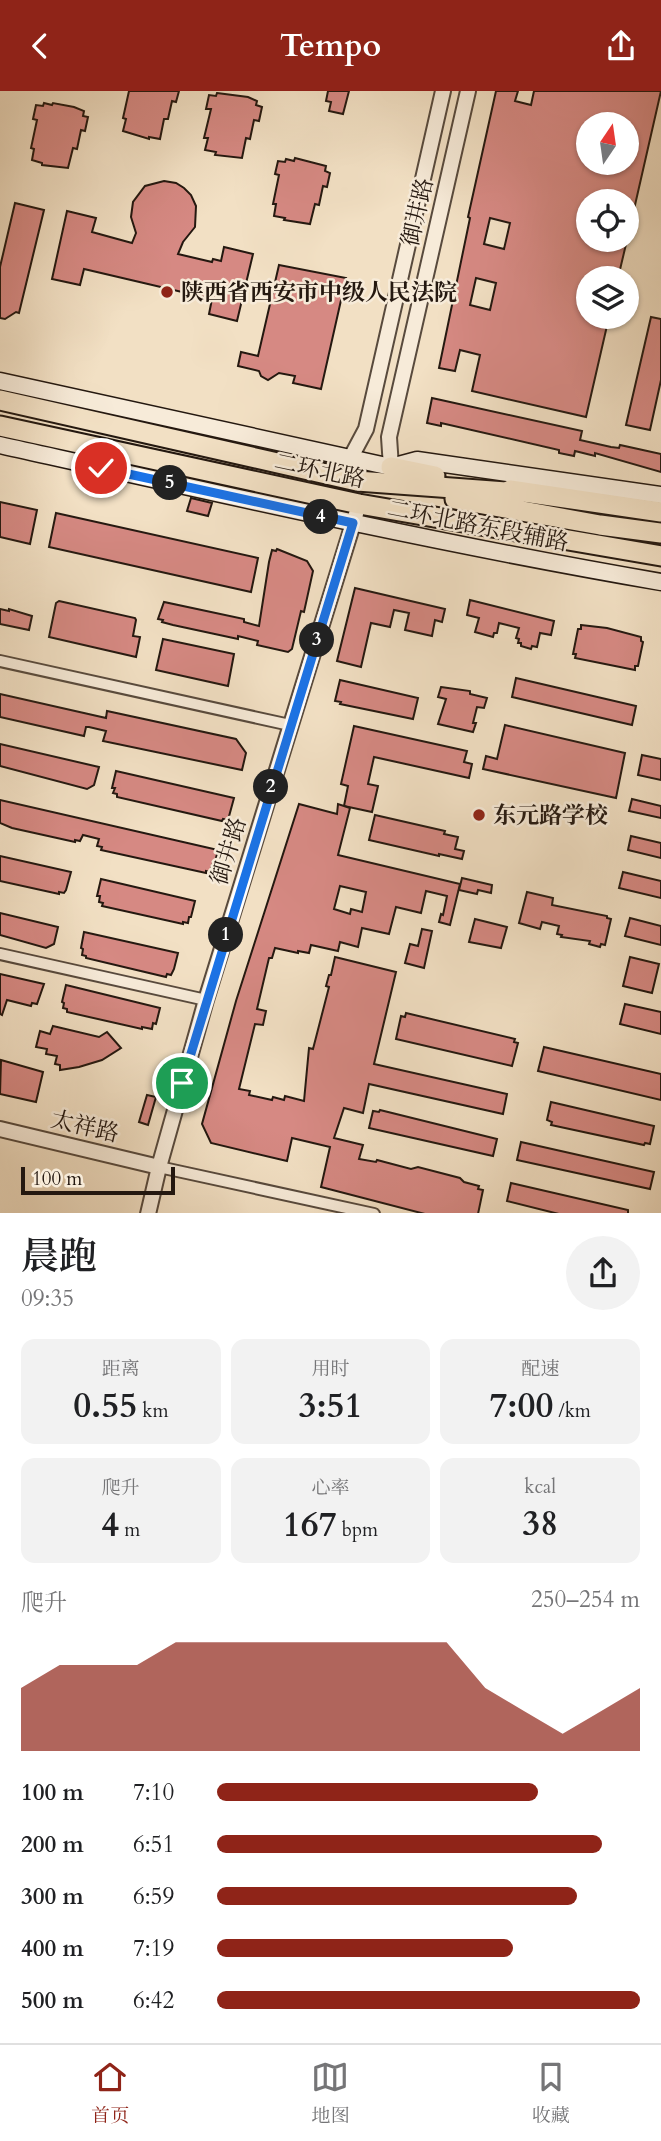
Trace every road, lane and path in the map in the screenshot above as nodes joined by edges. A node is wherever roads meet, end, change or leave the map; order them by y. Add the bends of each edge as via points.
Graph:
1 (443, 91) edge
2 (468, 91) edge
3 (0, 381) edge
4 (0, 400) edge
5 (0, 426) edge
6 (0, 445) edge
7 (350, 459) junction
8 (391, 467) junction
9 (357, 481) junction
10 (520, 493) junction
11 (661, 495) edge
12 (359, 504) junction
13 (661, 512) edge
14 (353, 523) junction
15 (661, 533) edge
16 (661, 557) edge
17 (661, 582) edge
18 (0, 661) edge
19 (290, 726) junction
20 (0, 954) edge
21 (206, 1000) junction
22 (0, 1129) edge
23 (0, 1139) edge
24 (158, 1171) junction
25 (149, 1213) edge
26 (374, 1213) edge

1 - 7 street, 御井路 via 366,429
2 - 8 street, 御井路 via 389,437
3 - 7 main road, 二环北路东段辅路
4 - 9 highway, 二环北路
5 - 12 highway, 二环北路
6 - 14 main road, 二环北路东段辅路
7 - 8 main road, 二环北路东段辅路
8 - 10 highway
8 - 11 main road, 二环北路东段辅路 via 417,460
9 - 10 highway, 二环北路
9 - 15 highway, 二环北路
10 - 13 highway
12 - 14 street, 御井路
12 - 16 highway, 二环北路
14 - 17 main road, 二环北路东段辅路
14 - 19 street, 御井路
18 - 19 street
19 - 21 street, 御井路
20 - 21 street
21 - 24 street, 御井路
22 - 24 street, 太祥路
23 - 24 street, 太祥路
24 - 25 street, 御井路
24 - 26 street

